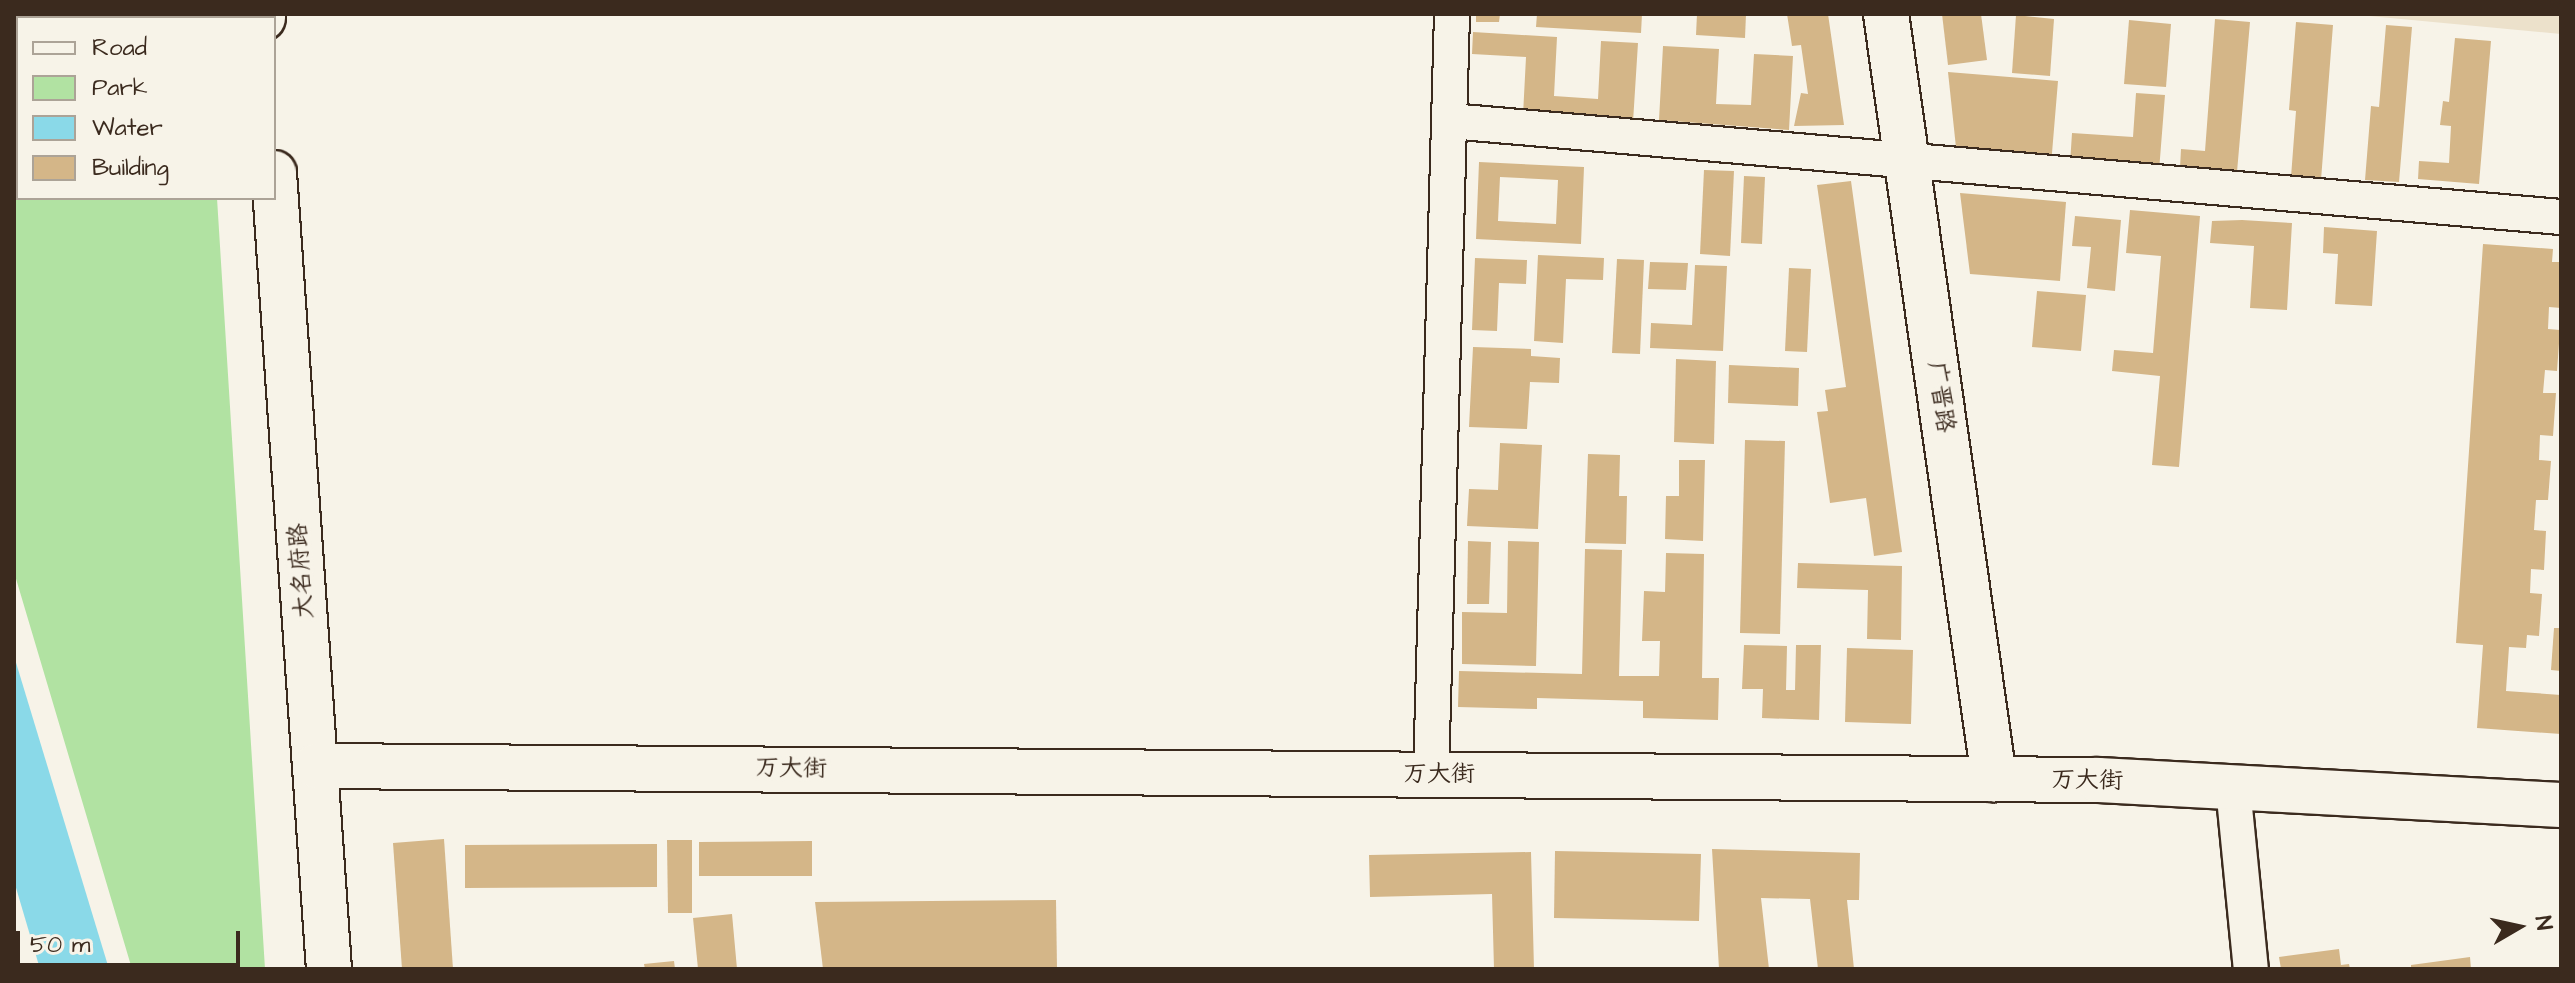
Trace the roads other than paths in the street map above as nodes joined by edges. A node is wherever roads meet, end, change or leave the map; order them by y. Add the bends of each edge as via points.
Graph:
1 (1452, 14) edge
2 (1886, 14) edge
3 (1450, 121) junction
4 (1907, 160) junction
5 (245, 200) edge
6 (276, 200) edge
7 (2561, 217) edge
8 (316, 766) junction
9 (1431, 775) junction
10 (1994, 779) junction
11 (2233, 787) junction
12 (2561, 805) edge
13 (299, 969) edge
14 (329, 969) edge
15 (2251, 969) edge

1 - 3 street
2 - 4 street, 广晋路
3 - 4 street
3 - 9 street
4 - 7 street
4 - 10 street, 广晋路
5 - 13 street, 大名府路
6 - 8 street, 大名府路
8 - 9 street, 万大街
8 - 14 street, 大名府路
9 - 10 street, 万大街
10 - 11 street, 万大街
11 - 12 street, 万大街
11 - 15 street

